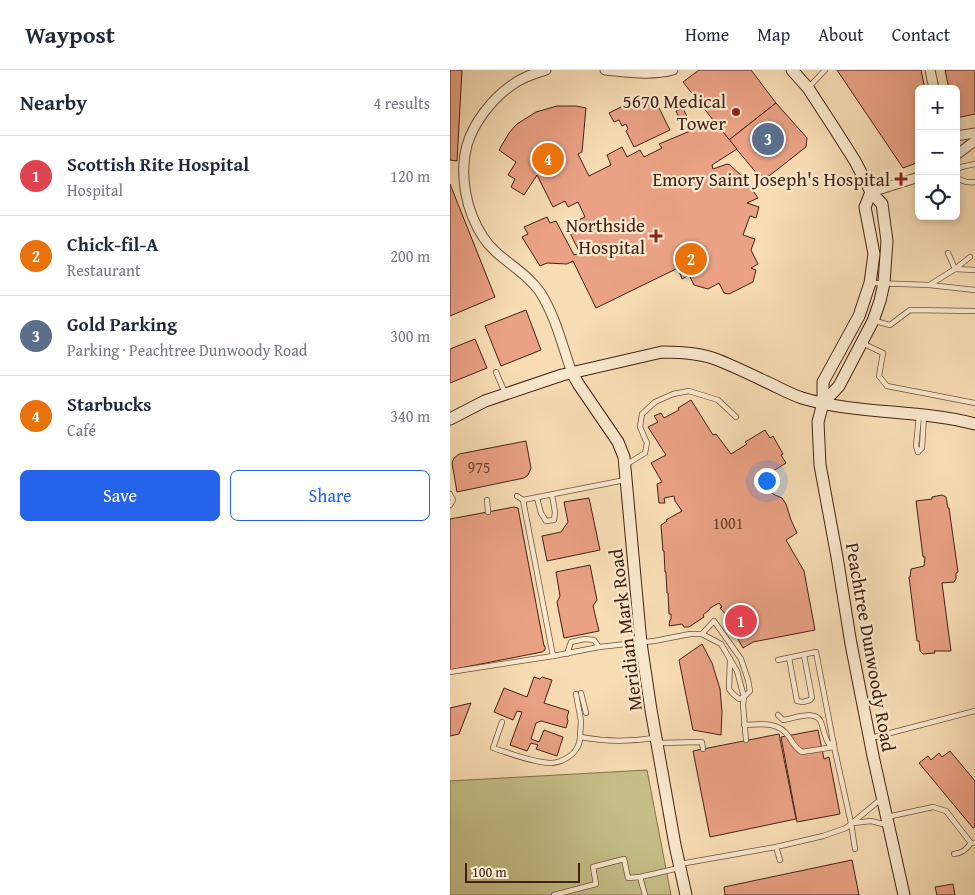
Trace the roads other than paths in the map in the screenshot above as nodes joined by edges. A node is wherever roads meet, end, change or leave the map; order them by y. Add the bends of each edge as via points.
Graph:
1 (546, 70) edge
2 (605, 70) edge
3 (673, 70) edge
4 (792, 70) edge
5 (825, 70) edge
6 (930, 70) edge
7 (933, 85) edge
8 (808, 88) junction
9 (975, 133) edge
10 (960, 135) edge
11 (975, 141) edge
12 (960, 152) edge
13 (975, 164) edge
14 (960, 168) edge
15 (915, 178) edge
16 (960, 180) edge
17 (975, 182) edge
18 (871, 192) junction
19 (948, 253) dead end
20 (970, 257) dead end
21 (955, 269) junction
22 (975, 270) edge
23 (870, 283) junction
24 (884, 283) junction
25 (929, 285) junction
26 (975, 290) edge
27 (975, 311) edge
28 (873, 321) junction
29 (861, 342) junction
30 (496, 372) dead end
31 (572, 373) junction
32 (505, 395) junction
33 (823, 403) junction
34 (975, 403) edge
35 (922, 415) junction
36 (736, 416) dead end
37 (450, 419) edge
38 (975, 424) edge
39 (625, 465) junction
40 (626, 480) junction
41 (450, 494) edge
42 (552, 495) junction
43 (517, 496) dead end
44 (537, 498) junction
45 (487, 500) dead end
46 (523, 500) junction
47 (450, 505) edge
48 (488, 512) dead end
49 (546, 617) junction
50 (539, 619) dead end
51 (702, 634) junction
52 (641, 643) junction
53 (599, 648) junction
54 (567, 654) junction
55 (804, 655) junction
56 (553, 656) junction
57 (730, 658) junction
58 (789, 658) junction
59 (778, 660) dead end
60 (450, 672) edge
61 (579, 694) dead end
62 (744, 697) junction
63 (975, 711) edge
64 (778, 715) dead end
65 (502, 722) dead end
66 (744, 725) junction
67 (580, 737) junction
68 (870, 738) junction
69 (656, 740) junction
70 (746, 740) dead end
71 (834, 745) junction
72 (703, 749) dead end
73 (882, 798) junction
74 (888, 821) junction
75 (851, 823) junction
76 (973, 843) edge
77 (776, 847) junction
78 (855, 850) dead end
79 (954, 854) dead end
80 (780, 860) dead end
81 (680, 866) junction
82 (640, 877) junction
83 (554, 895) edge
84 (645, 895) edge
85 (686, 895) edge
86 (904, 895) edge

1 - 31 street via 512,84 488,109 467,145 464,176 472,217 483,238 540,292 558,326
2 - 3 street via 646,73
4 - 8 main road
5 - 8 lane
6 - 7 street
8 - 18 main road
9 - 10 street
11 - 12 street
13 - 14 lane
15 - 18 street
16 - 17 lane
18 - 23 main road, Peachtree Dunwoody Road via 866,207 874,246
18 - 24 main road via 882,204 885,224
19 - 21 lane
20 - 21 lane
21 - 22 lane
21 - 25 lane
23 - 24 lane
23 - 33 main road, Peachtree Dunwoody Road via 856,322 823,382
24 - 25 lane
24 - 28 main road
25 - 26 lane
27 - 28 lane via 910,310 890,326
28 - 29 main road
29 - 33 main road via 839,386
29 - 34 lane via 883,354 879,376 888,386
30 - 32 lane
31 - 32 main road
31 - 33 main road via 662,352 697,354 800,397
31 - 39 main road, Meridian Mark Road via 618,442
32 - 37 main road
33 - 35 main road
33 - 68 main road, Peachtree Dunwoody Road via 818,422 820,465
35 - 35 lane via 916,446 918,452 922,448
35 - 38 main road
36 - 39 lane via 718,400 689,391 673,394 655,402 642,414 640,428 647,443 645,453
39 - 40 main road, Meridian Mark Road
40 - 42 lane
40 - 52 main road, Meridian Mark Road
41 - 47 lane via 453,500
42 - 44 lane
42 - 44 lane via 556,512 554,520 546,521
43 - 46 lane
44 - 46 lane
45 - 48 lane
46 - 49 lane
49 - 50 lane
49 - 56 lane
51 - 52 lane
51 - 57 lane via 721,644
51 - 62 lane via 714,621 741,659 750,691
52 - 53 lane
52 - 69 main road, Meridian Mark Road
53 - 54 lane
53 - 54 lane via 594,640 585,639 571,642
54 - 56 lane
55 - 58 lane
55 - 58 lane via 812,698 803,702 797,701
55 - 71 lane via 816,652
56 - 60 lane
57 - 62 lane
57 - 62 lane via 729,689 739,699
58 - 59 lane
61 - 67 lane via 583,713
62 - 66 lane
63 - 68 lane
64 - 71 lane via 784,720 812,715 818,717 826,740
65 - 67 lane via 493,748 537,761 552,763 566,758 576,750
66 - 70 lane
66 - 71 lane via 770,724 783,730 794,747 802,752
67 - 69 lane via 628,742
68 - 73 main road, Peachtree Dunwoody Road
69 - 72 lane via 702,742
69 - 81 main road, Meridian Mark Road
71 - 75 lane
73 - 74 main road, Peachtree Dunwoody Road
73 - 75 lane
74 - 75 lane
74 - 76 lane via 933,807 946,812
74 - 86 main road, Peachtree Dunwoody Road
75 - 77 lane via 823,836
75 - 78 lane
76 - 79 lane
77 - 80 lane
77 - 81 lane
81 - 82 lane
81 - 85 main road, Meridian Mark Road
82 - 83 lane via 628,878 624,859 593,867 596,884
82 - 84 lane

